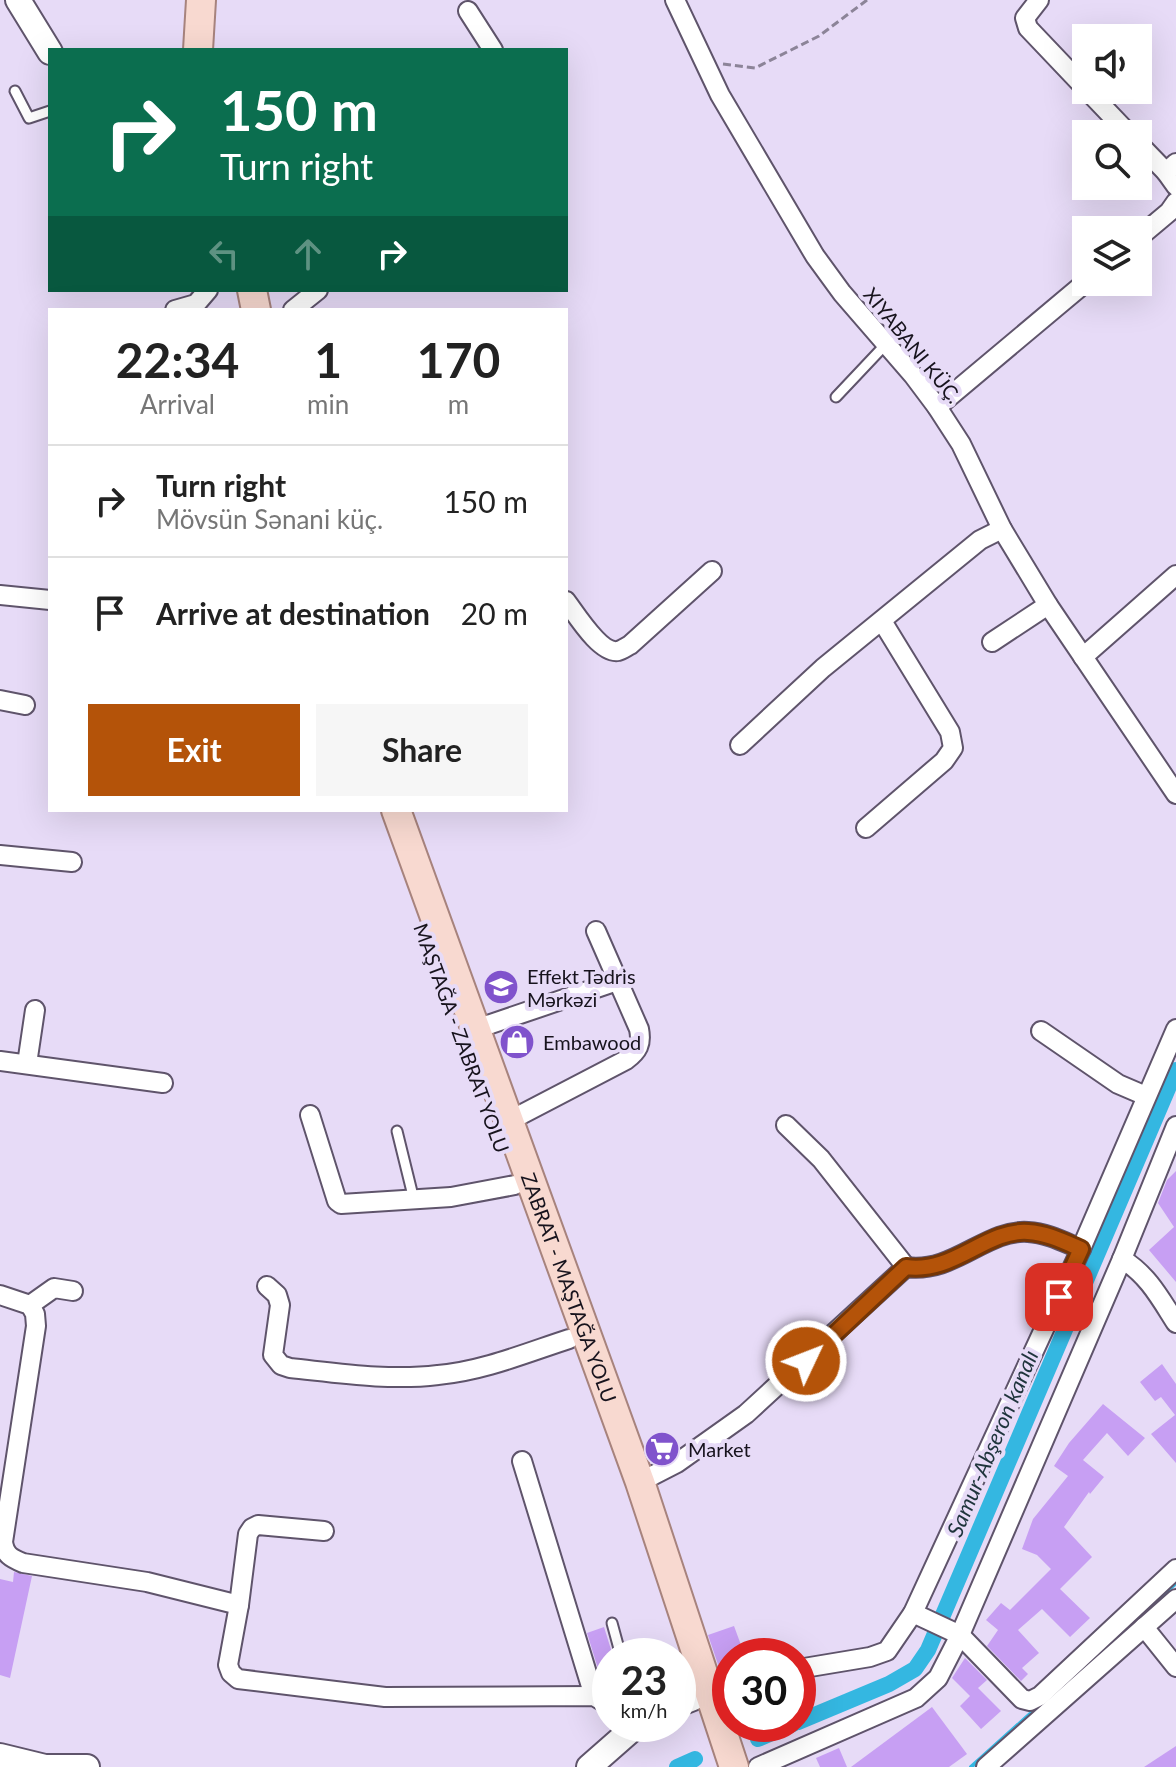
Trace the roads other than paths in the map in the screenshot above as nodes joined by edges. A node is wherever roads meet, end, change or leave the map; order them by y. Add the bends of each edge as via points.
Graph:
1 (18, 0) edge
2 (201, 0) edge
3 (216, 0) edge
4 (675, 0) edge
5 (1039, 0) edge
6 (468, 11) dead end
7 (198, 48) edge
8 (213, 48) edge
9 (492, 48) edge
10 (48, 49) edge
11 (1072, 73) edge
12 (15, 91) dead end
13 (1101, 104) edge
14 (48, 112) edge
15 (1116, 120) edge
16 (1152, 155) edge
17 (1173, 174) edge
18 (1176, 202) edge
19 (1152, 226) edge
20 (206, 292) edge
21 (316, 292) edge
22 (1072, 294) edge
23 (182, 308) edge
24 (296, 308) edge
25 (886, 344) junction
26 (836, 397) dead end
27 (937, 407) junction
28 (1002, 529) junction
29 (712, 571) dead end
30 (1176, 575) edge
31 (0, 595) edge
32 (48, 600) edge
33 (568, 604) edge
34 (1048, 605) junction
35 (882, 621) junction
36 (992, 642) dead end
37 (1083, 657) junction
38 (0, 700) edge
39 (25, 705) dead end
40 (740, 745) dead end
41 (1176, 794) edge
42 (379, 812) edge
43 (397, 812) edge
44 (866, 828) dead end
45 (0, 855) edge
46 (72, 862) dead end
47 (596, 931) dead end
48 (620, 980) junction
49 (35, 1010) dead end
50 (476, 1029) junction
51 (1176, 1029) edge
52 (1041, 1031) dead end
53 (0, 1061) edge
54 (27, 1064) junction
55 (163, 1083) dead end
56 (1146, 1096) junction
57 (310, 1115) dead end
58 (509, 1121) junction
59 (786, 1125) dead end
60 (1176, 1126) edge
61 (397, 1131) dead end
62 (515, 1185) junction
63 (414, 1200) junction
64 (1081, 1249) junction
65 (1122, 1259) junction
66 (906, 1267) junction
67 (267, 1286) dead end
68 (73, 1291) dead end
69 (0, 1295) edge
70 (30, 1305) junction
71 (1176, 1323) edge
72 (569, 1339) junction
73 (522, 1461) dead end
74 (640, 1482) junction
75 (324, 1531) dead end
76 (1176, 1569) edge
77 (1176, 1599) edge
78 (239, 1605) junction
79 (913, 1613) junction
80 (612, 1623) dead end
81 (1144, 1627) junction
82 (960, 1635) junction
83 (616, 1638) edge
84 (816, 1666) edge
85 (1176, 1667) edge
86 (592, 1671) edge
87 (703, 1695) edge
88 (592, 1701) edge
89 (617, 1742) edge
90 (0, 1756) edge
91 (998, 1763) edge
92 (765, 1766) edge
93 (87, 1767) edge
94 (589, 1767) edge
95 (714, 1767) edge
96 (734, 1767) edge

1 - 10 street
2 - 7 main road
3 - 8 main road
4 - 25 street, XIYABANI KÜÇ. via 704,64 815,256
5 - 11 street via 1025,18 1028,28
6 - 9 street
12 - 14 lane via 29,118
13 - 15 street
16 - 17 street
18 - 19 street
20 - 23 street via 196,304
21 - 24 street
22 - 27 street
25 - 26 lane
25 - 27 street, XIYABANI KÜÇ.
27 - 28 street, XIYABANI KÜÇ.
28 - 34 street, XIYABANI KÜÇ.
28 - 35 street via 980,540
29 - 33 street via 618,651 597,642
30 - 37 street
31 - 32 street
34 - 36 street
34 - 37 street, XIYABANI KÜÇ.
35 - 40 street
35 - 44 street via 950,732 953,748
37 - 41 street, XIYABANI KÜÇ.
38 - 39 street
42 - 62 main road, MAŞTAĞA - ZABRAT YOLU
43 - 50 main road, ZABRAT - MAŞTAĞA YOLU
45 - 46 street
47 - 48 street
48 - 50 street
48 - 58 street via 639,1029 637,1051
49 - 54 street
50 - 58 main road, ZABRAT - MAŞTAĞA YOLU
51 - 56 street
52 - 56 street via 1118,1084
53 - 54 street
54 - 55 street
56 - 64 street
57 - 63 street via 337,1201
58 - 74 main road, ZABRAT - MAŞTAĞA YOLU
59 - 66 street via 821,1159
60 - 65 street
61 - 63 lane
62 - 63 street
62 - 72 main road, MAŞTAĞA - ZABRAT YOLU
64 - 66 street via 1027,1231 1005,1235 940,1265
64 - 79 street
65 - 71 street via 1153,1286
65 - 82 street
66 - 74 street via 746,1414
67 - 72 street via 280,1305 273,1355 290,1368 437,1376
68 - 70 street via 54,1288
69 - 70 street
70 - 78 street via 36,1326 5,1551 23,1563 147,1582
72 - 87 main road, MAŞTAĞA - ZABRAT YOLU
73 - 86 street
74 - 87 main road, ZABRAT - MAŞTAĞA YOLU
75 - 78 street via 252,1528
76 - 82 street via 1030,1701 1022,1699
77 - 81 street
78 - 88 street via 228,1665 238,1679 385,1697
79 - 82 street
79 - 84 street via 887,1651
80 - 83 lane
81 - 85 street
81 - 91 street
82 - 92 street via 938,1678 916,1698
87 - 95 main road, MAŞTAĞA - ZABRAT YOLU
87 - 96 main road, ZABRAT - MAŞTAĞA YOLU
89 - 94 street
90 - 93 street via 45,1767

